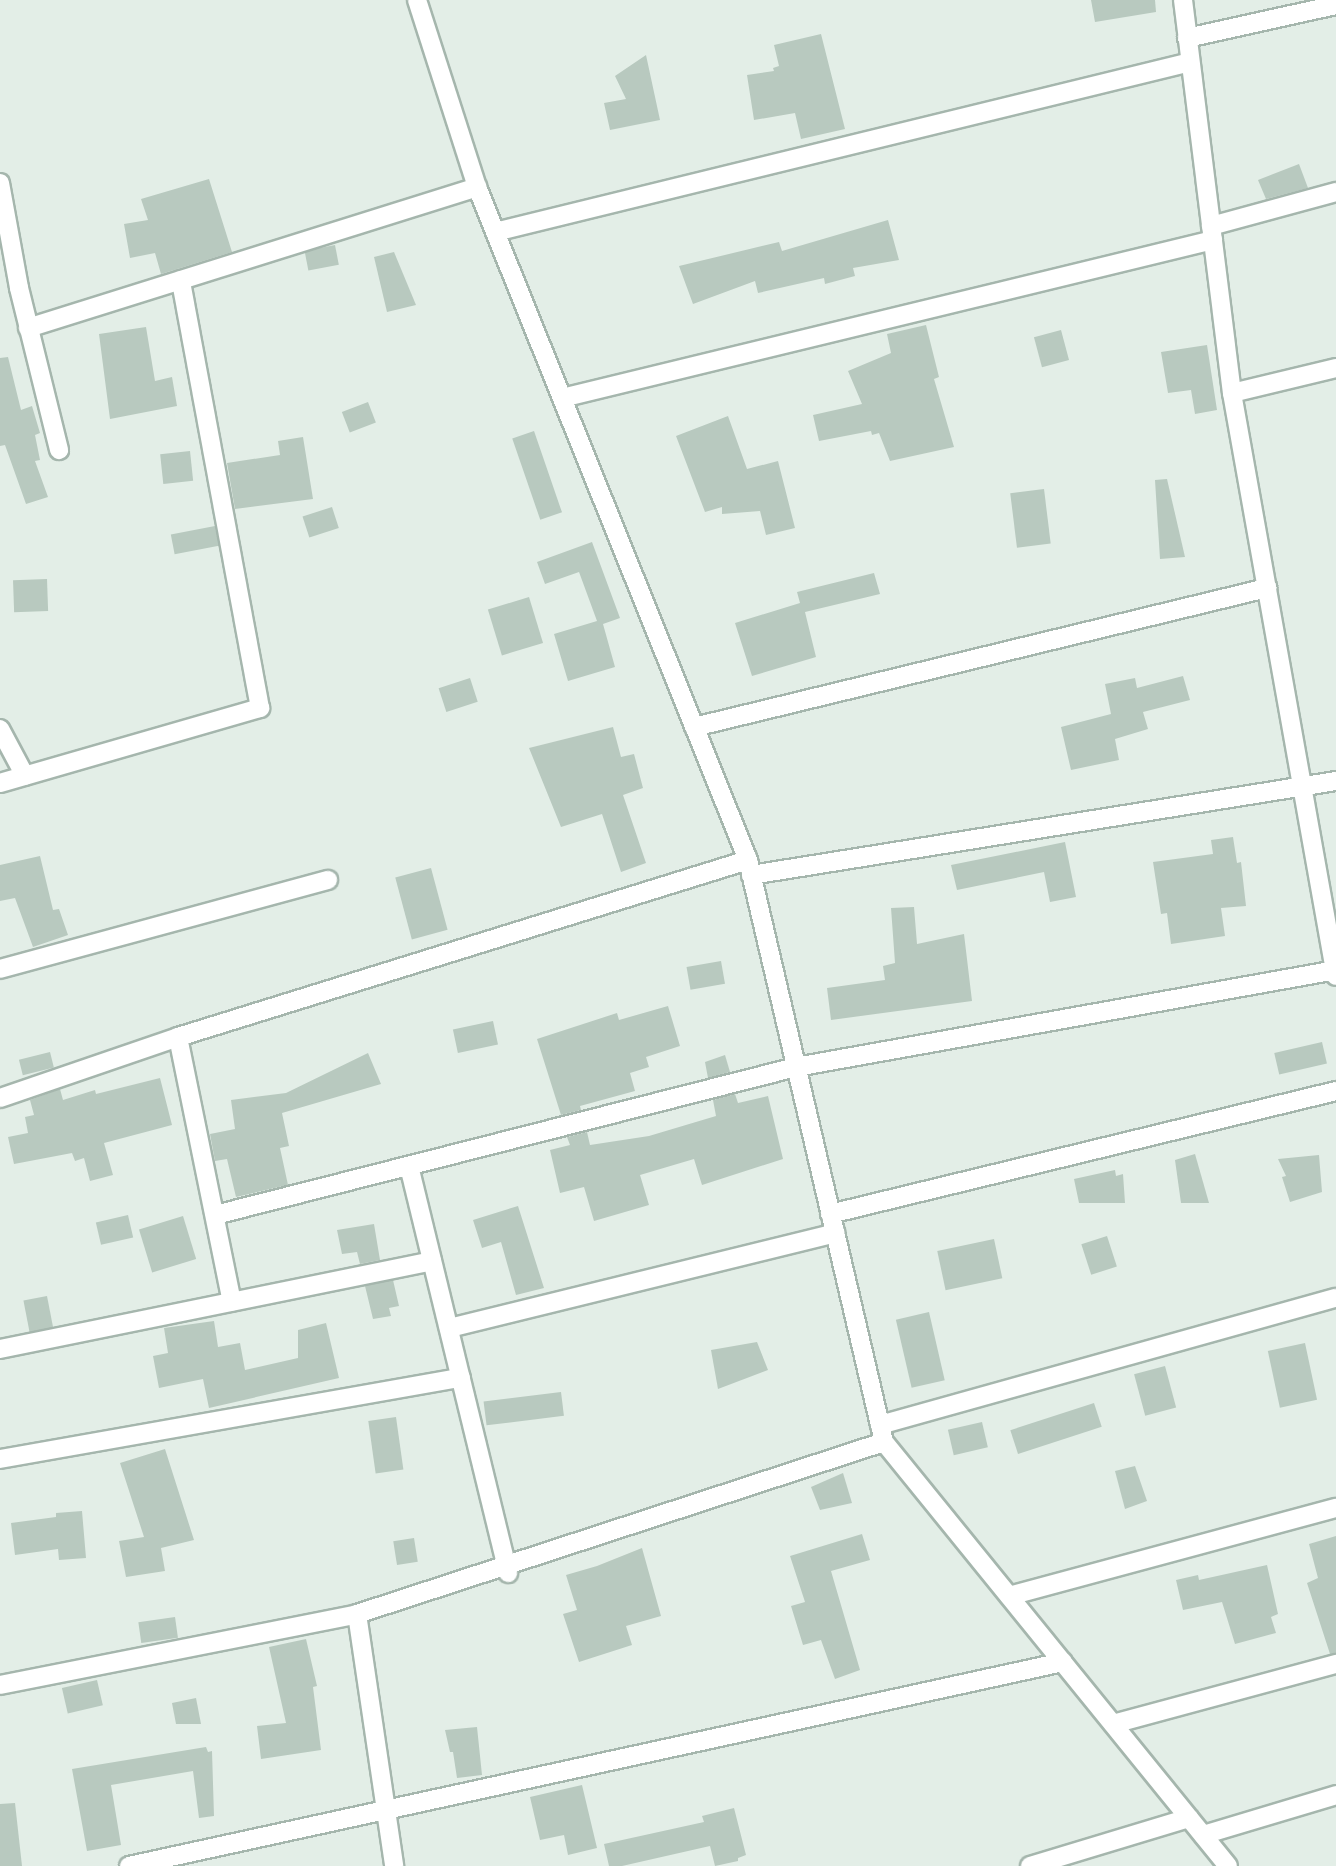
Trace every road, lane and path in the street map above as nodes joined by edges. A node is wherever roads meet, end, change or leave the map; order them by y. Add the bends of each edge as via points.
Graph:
1 (417, 0) edge
2 (1183, 0) edge
3 (1336, 5) edge
4 (1187, 38) junction
5 (1190, 62) junction
6 (0, 183) edge
7 (477, 187) junction
8 (1336, 192) edge
9 (495, 232) junction
10 (1212, 233) junction
11 (181, 280) junction
12 (28, 328) junction
13 (1336, 368) edge
14 (1232, 393) junction
15 (562, 398) junction
16 (59, 450) dead end
17 (1267, 588) junction
18 (694, 727) junction
19 (0, 729) edge
20 (25, 776) junction
21 (1336, 781) edge
22 (0, 783) edge
23 (1302, 787) junction
24 (750, 868) junction
25 (328, 880) dead end
26 (0, 969) edge
27 (1336, 972) edge
28 (178, 1037) junction
29 (796, 1067) junction
30 (1336, 1091) edge
31 (0, 1098) edge
32 (409, 1166) junction
33 (830, 1214) junction
34 (214, 1215) junction
35 (835, 1233) junction
36 (432, 1261) junction
37 (1336, 1298) edge
38 (232, 1302) junction
39 (449, 1328) junction
40 (0, 1349) edge
41 (461, 1378) junction
42 (882, 1434) junction
43 (0, 1459) edge
44 (1336, 1508) edge
45 (507, 1569) junction
46 (1009, 1596) junction
47 (357, 1614) junction
48 (1063, 1662) junction
49 (1336, 1664) edge
50 (0, 1685) edge
51 (1113, 1724) junction
52 (1336, 1795) edge
53 (386, 1811) junction
54 (1189, 1818) junction
55 (1203, 1835) junction
56 (129, 1866) edge
57 (394, 1866) edge
58 (1030, 1866) edge
59 (1228, 1866) edge

1 - 7 street
2 - 4 street
3 - 4 street
4 - 5 street
5 - 9 street
5 - 10 street
6 - 12 street
7 - 9 street
7 - 11 street
8 - 10 street
9 - 15 street
10 - 14 street
10 - 15 street
11 - 12 street
11 - 20 street via 261,708
12 - 16 street
13 - 14 street
14 - 17 street
15 - 18 street
17 - 18 street
17 - 23 street
18 - 24 street
19 - 20 street
20 - 22 street
21 - 23 street
23 - 24 street
23 - 27 street
24 - 28 street
24 - 29 street
25 - 26 street
27 - 29 street
28 - 31 street
28 - 34 street
29 - 32 street
29 - 33 street
30 - 33 street
32 - 34 street
32 - 36 street
33 - 35 street
34 - 38 street
35 - 39 street
35 - 42 street
36 - 38 street
36 - 39 street
37 - 42 street
38 - 40 street
39 - 41 street
41 - 43 street
41 - 45 street
42 - 45 street
42 - 46 street
44 - 46 street
45 - 47 street
46 - 48 street
47 - 50 street
47 - 53 street
48 - 51 street
48 - 53 street
49 - 51 street
51 - 54 street
52 - 55 street
53 - 56 street
53 - 57 street
54 - 55 street
54 - 58 street
55 - 59 street

